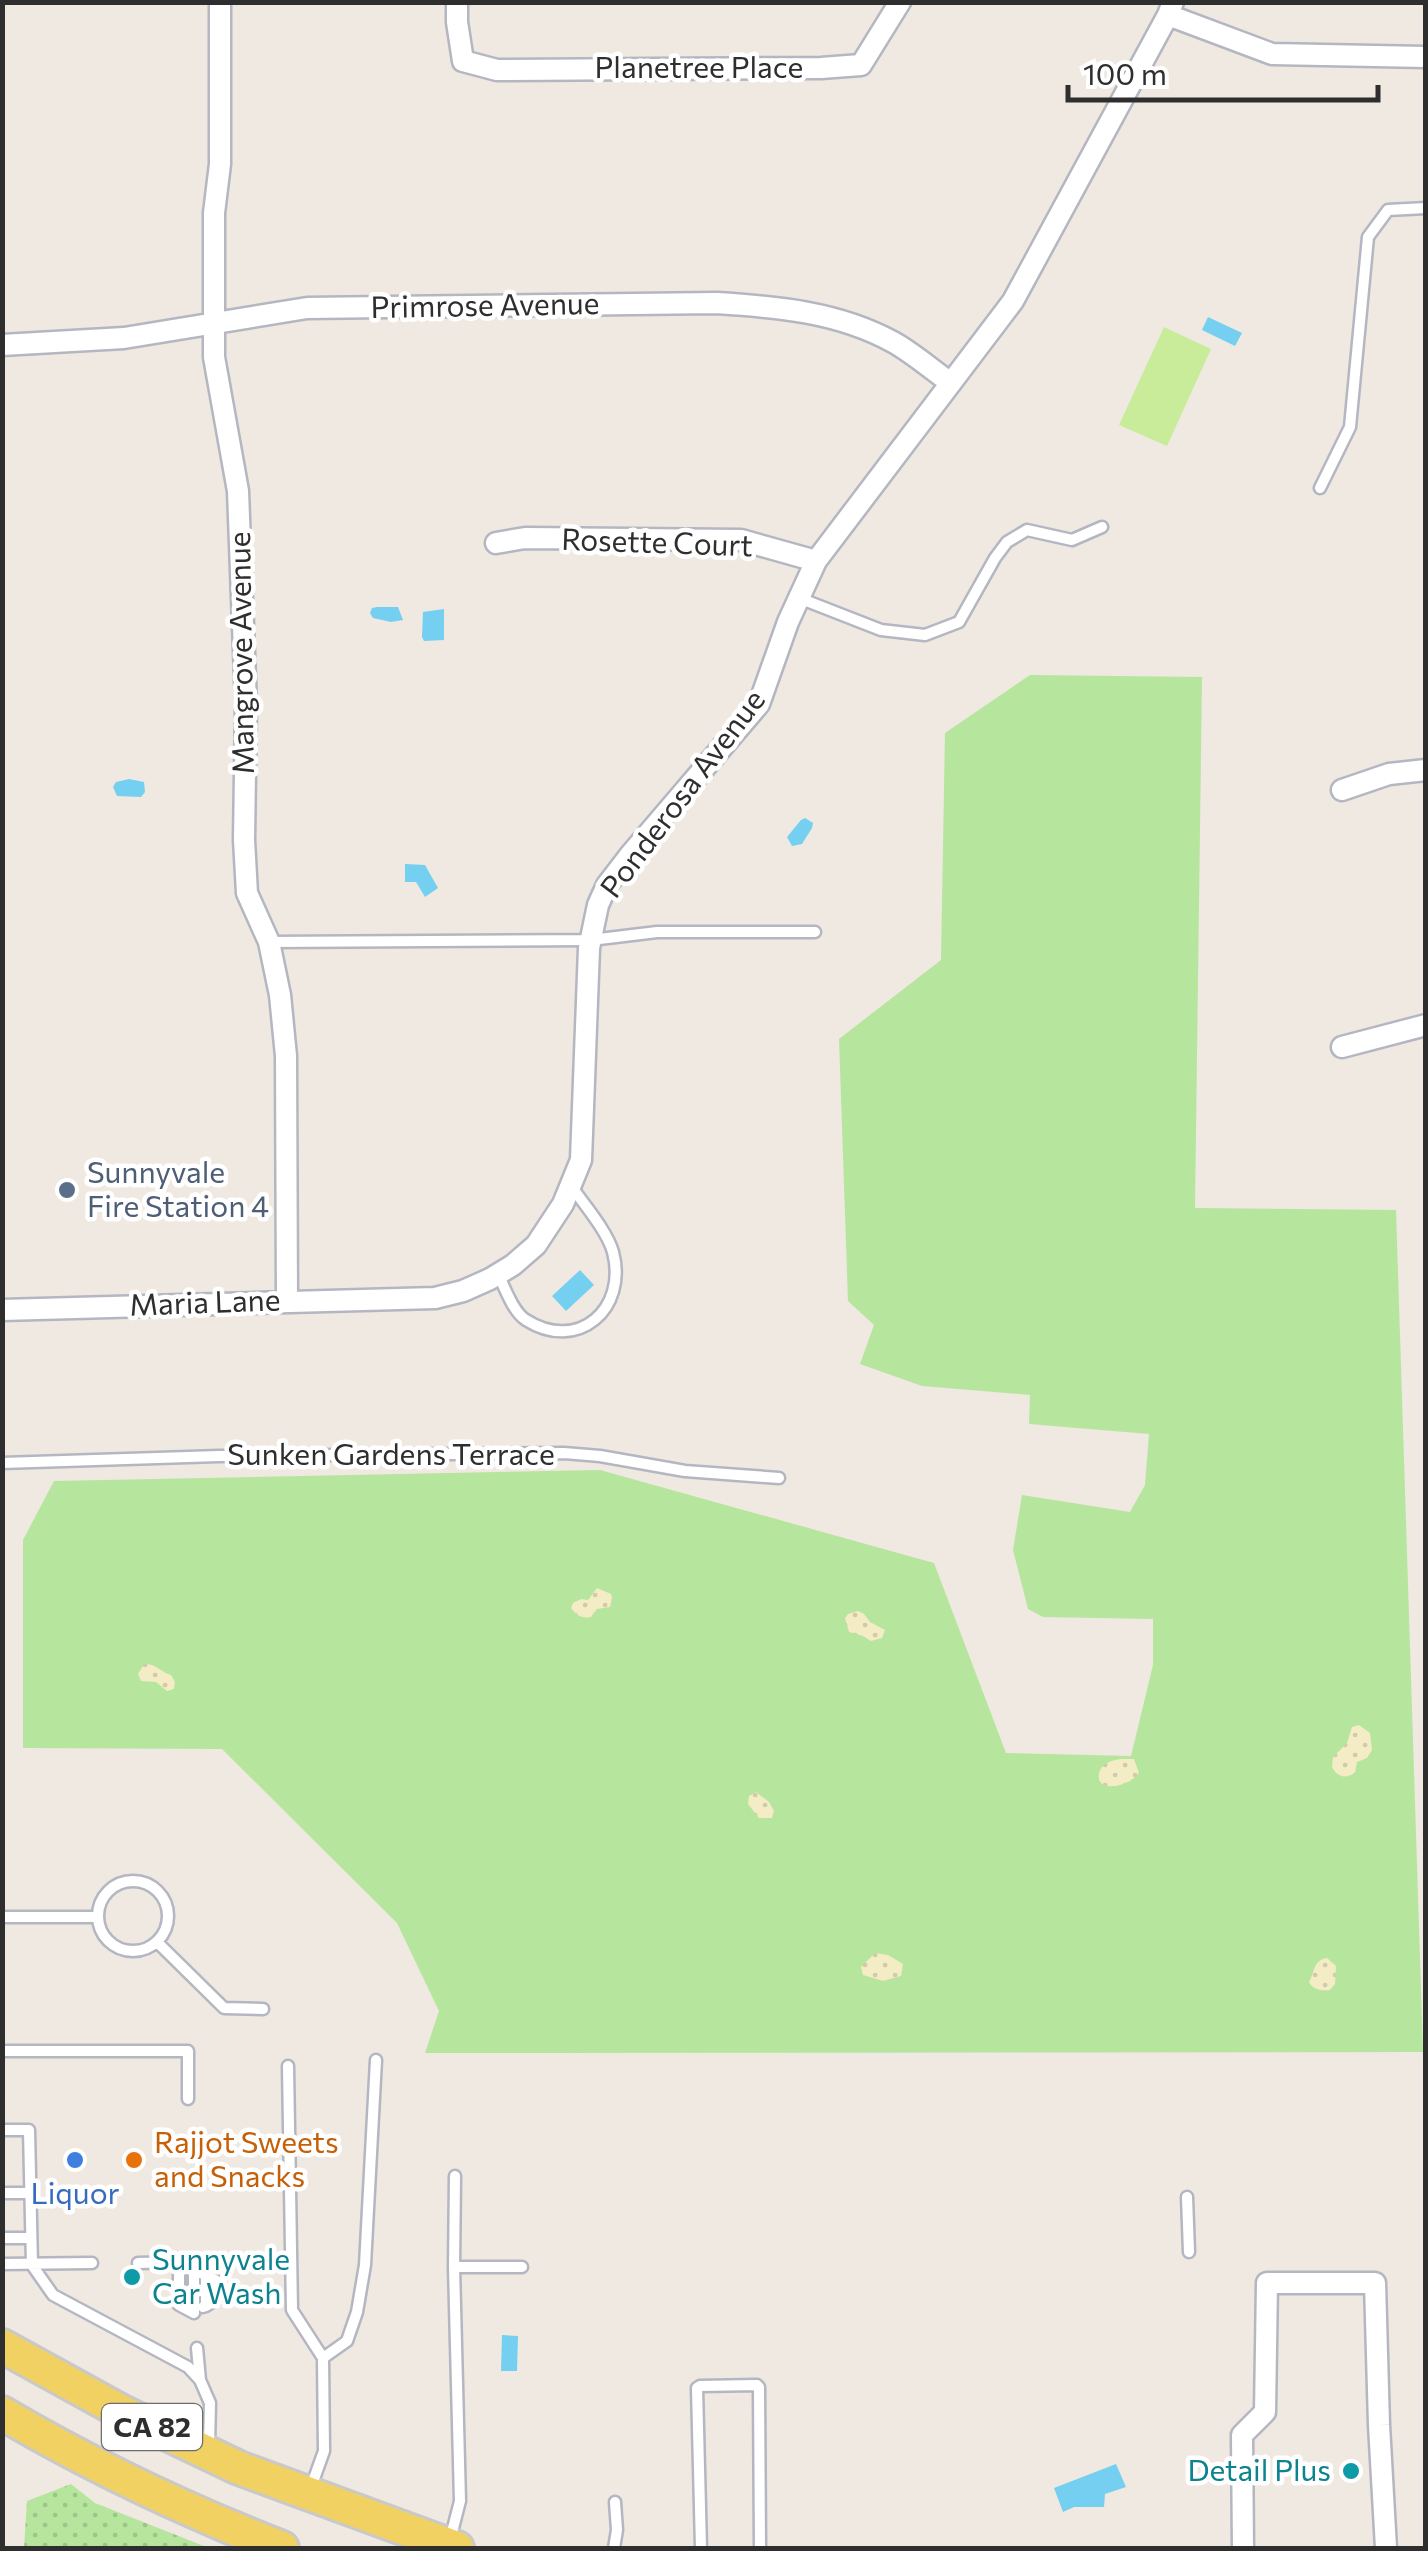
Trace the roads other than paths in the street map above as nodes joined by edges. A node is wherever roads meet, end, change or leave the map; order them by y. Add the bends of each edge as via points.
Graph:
1 (220, 2) edge
2 (457, 2) edge
3 (900, 2) edge
4 (1170, 9) edge
5 (1426, 57) edge
6 (1426, 208) edge
7 (212, 323) junction
8 (2, 345) edge
9 (951, 383) junction
10 (1320, 488) dead end
11 (1102, 527) dead end
12 (496, 543) dead end
13 (816, 562) junction
14 (798, 598) junction
15 (1426, 770) edge
16 (1342, 790) dead end
17 (815, 932) dead end
18 (590, 940) junction
19 (269, 942) junction
20 (1426, 1025) edge
21 (1342, 1048) dead end
22 (571, 1185) junction
23 (498, 1274) junction
24 (407, 1300) joint
25 (286, 1301) junction
26 (2, 1310) edge
27 (2, 1462) edge
28 (779, 1478) dead end
29 (2, 1917) edge
30 (98, 1917) junction
31 (157, 1942) junction
32 (263, 2008) dead end
33 (2, 2051) edge
34 (376, 2060) dead end
35 (288, 2066) dead end
36 (188, 2099) dead end
37 (2, 2130) edge
38 (456, 2176) dead end
39 (2, 2193) edge
40 (30, 2193) junction
41 (1187, 2197) dead end
42 (2, 2238) edge
43 (31, 2238) junction
44 (1189, 2252) dead end
45 (138, 2262) dead end
46 (178, 2262) junction
47 (92, 2263) dead end
48 (2, 2264) edge
49 (32, 2264) junction
50 (454, 2267) junction
51 (522, 2267) dead end
52 (194, 2270) junction
53 (194, 2313) junction
54 (2, 2346) edge
55 (198, 2348) dead end
56 (323, 2358) junction
57 (200, 2380) junction
58 (2, 2413) edge
59 (209, 2454) junction
60 (309, 2493) junction
61 (615, 2502) dead end
62 (453, 2547) edge
63 (282, 2548) edge
64 (614, 2548) edge
65 (701, 2548) edge
66 (760, 2548) edge
67 (1243, 2548) edge
68 (1386, 2548) edge

1 - 7 street, Mangrove Avenue
2 - 3 street, Planetree Place via 463,61 497,70 861,65
4 - 5 street via 1272,54
4 - 9 street, Ponderosa Avenue via 1013,300
6 - 10 lane via 1388,210 1368,237 1350,427
7 - 8 street, Primrose Avenue via 124,338
7 - 9 street, Primrose Avenue via 306,308 717,302 848,322 894,343
7 - 19 street, Mangrove Avenue via 238,492 247,893
9 - 13 street, Ponderosa Avenue
11 - 14 lane via 1072,540 1027,530 1007,542 959,622 925,636 881,630
12 - 13 street, Rosette Court via 741,540
13 - 14 street, Ponderosa Avenue
14 - 18 street, Ponderosa Avenue via 760,704 607,885
15 - 16 street
17 - 18 lane via 657,932
18 - 19 lane
18 - 22 street, Ponderosa Avenue via 581,1160
19 - 25 street, Mangrove Avenue via 286,1056
20 - 21 street
22 - 23 street, Ponderosa Avenue via 536,1245
22 - 23 lane via 613,1251 610,1304 597,1321 546,1330 522,1318
23 - 24 street, Ponderosa Avenue via 463,1291
24 - 25 street, Maria Lane
25 - 26 street, Maria Lane
27 - 28 lane, Sunken Gardens Terrace via 564,1453
29 - 30 lane
30 - 31 lane via 104,1934 124,1950
30 - 31 lane via 109,1891 146,1883 168,1910
31 - 32 lane via 224,2008
33 - 36 lane via 188,2051
34 - 56 lane via 358,2312 347,2341
35 - 56 lane via 292,2310
37 - 40 lane via 30,2130
38 - 50 lane
39 - 40 lane
40 - 43 lane
41 - 44 lane
42 - 43 lane
43 - 49 lane
45 - 46 lane
46 - 52 lane
46 - 53 lane via 178,2305
47 - 49 lane
48 - 49 lane
49 - 57 lane via 53,2296
50 - 51 lane
50 - 62 lane via 460,2501
52 - 53 lane
52 - 53 lane via 206,2275 206,2306
54 - 59 main road, CA 82
55 - 57 lane
56 - 60 lane via 324,2451
57 - 59 lane via 210,2403
58 - 63 main road, CA 82 via 152,2493
59 - 60 main road, CA 82
60 - 62 main road, CA 82
61 - 64 lane
65 - 66 lane via 697,2388 757,2384
67 - 68 street via 1242,2435 1265,2412 1267,2284 1374,2284

